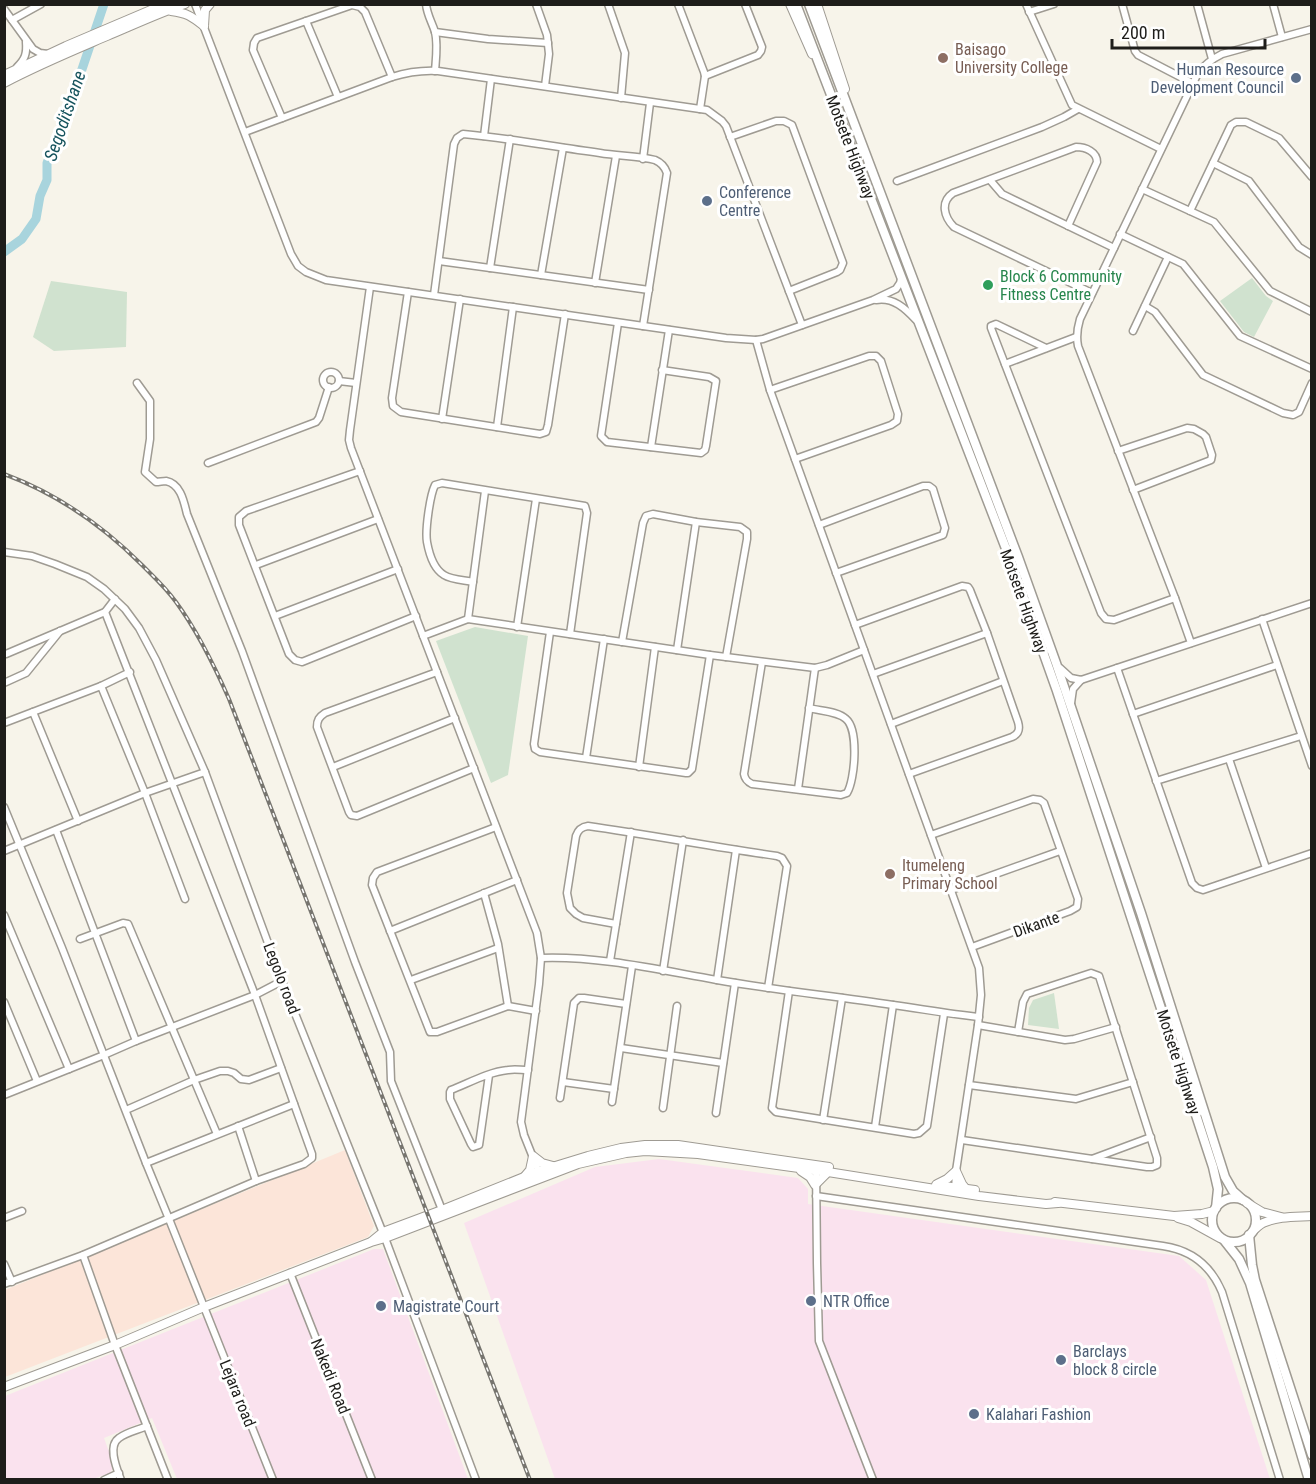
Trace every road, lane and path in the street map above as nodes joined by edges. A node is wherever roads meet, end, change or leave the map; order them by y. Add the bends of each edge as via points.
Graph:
1 (42, 4) edge
2 (185, 4) edge
3 (195, 4) edge
4 (210, 4) edge
5 (426, 4) edge
6 (536, 4) edge
7 (608, 4) edge
8 (678, 4) edge
9 (745, 4) edge
10 (790, 4) edge
11 (796, 4) edge
12 (809, 4) edge
13 (817, 4) edge
14 (1026, 4) edge
15 (1054, 4) edge
16 (1122, 4) edge
17 (1197, 4) edge
18 (1273, 4) edge
19 (166, 8) edge
20 (4, 9) edge
21 (1029, 12) junction
22 (12, 20) junction
23 (306, 21) junction
24 (204, 26) junction
25 (1311, 29) edge
26 (435, 32) junction
27 (1282, 37) junction
28 (26, 41) junction
29 (548, 43) junction
30 (67, 49) junction
31 (49, 54) junction
32 (1212, 59) junction
33 (435, 70) junction
34 (8, 73) edge
35 (705, 76) junction
36 (392, 77) junction
37 (491, 79) junction
38 (825, 80) junction
39 (4, 83) edge
40 (1192, 83) junction
41 (545, 86) junction
42 (338, 97) junction
43 (621, 98) junction
44 (650, 103) junction
45 (700, 109) junction
46 (1078, 109) junction
47 (282, 118) junction
48 (245, 132) junction
49 (484, 136) junction
50 (730, 137) junction
51 (510, 139) junction
52 (862, 144) junction
53 (563, 148) junction
54 (1161, 149) junction
55 (616, 156) junction
56 (643, 159) junction
57 (1213, 163) junction
58 (1311, 177) edge
59 (990, 180) junction
60 (897, 181) dead end
61 (1142, 189) junction
62 (1190, 211) junction
63 (1068, 226) junction
64 (1120, 234) junction
65 (1114, 248) junction
66 (1311, 255) edge
67 (1168, 257) junction
68 (439, 261) junction
69 (490, 268) junction
70 (542, 275) junction
71 (901, 276) junction
72 (595, 283) junction
73 (370, 287) junction
74 (649, 290) junction
75 (789, 291) junction
76 (408, 292) junction
77 (1092, 293) junction
78 (434, 295) junction
79 (460, 299) junction
80 (873, 300) junction
81 (1145, 306) junction
82 (513, 307) junction
83 (1311, 312) edge
84 (565, 314) junction
85 (918, 322) junction
86 (618, 323) junction
87 (802, 325) junction
88 (644, 326) junction
89 (669, 330) junction
90 (1133, 331) dead end
91 (1076, 337) junction
92 (756, 340) junction
93 (1046, 348) junction
94 (1005, 364) junction
95 (1311, 369) edge
96 (663, 370) junction
97 (339, 381) junction
98 (137, 383) dead end
99 (356, 383) junction
100 (1311, 383) edge
101 (329, 387) junction
102 (770, 390) junction
103 (442, 419) junction
104 (497, 427) junction
105 (651, 447) junction
106 (1118, 451) junction
107 (795, 459) junction
108 (208, 463) dead end
109 (360, 471) junction
110 (1133, 490) junction
111 (485, 491) junction
112 (536, 499) junction
113 (378, 519) junction
114 (696, 522) junction
115 (819, 525) junction
116 (4, 552) edge
117 (256, 565) junction
118 (398, 569) junction
119 (836, 573) junction
120 (472, 582) junction
121 (1175, 598) junction
122 (115, 599) junction
123 (1311, 603) edge
124 (105, 612) junction
125 (275, 616) junction
126 (416, 616) junction
127 (468, 619) junction
128 (1262, 620) junction
129 (855, 625) junction
130 (517, 627) junction
131 (60, 631) junction
132 (550, 632) junction
133 (987, 633) junction
134 (570, 634) junction
135 (423, 636) junction
136 (604, 639) junction
137 (622, 642) junction
138 (1191, 643) junction
139 (655, 646) junction
140 (677, 650) junction
141 (864, 650) junction
142 (6, 654) dead end
143 (710, 655) junction
144 (726, 657) junction
145 (762, 662) junction
146 (1056, 663) junction
147 (1277, 665) junction
148 (814, 668) junction
149 (1117, 668) junction
150 (130, 672) junction
151 (436, 672) junction
152 (873, 674) junction
153 (1081, 680) junction
154 (1003, 681) junction
155 (4, 683) edge
156 (101, 686) junction
157 (809, 708) junction
158 (1071, 708) junction
159 (33, 712) junction
160 (1133, 714) junction
161 (455, 718) junction
162 (4, 723) edge
163 (891, 724) junction
164 (1301, 736) junction
165 (586, 758) junction
166 (1229, 759) junction
167 (1311, 766) edge
168 (333, 767) junction
169 (639, 767) junction
170 (474, 768) junction
171 (205, 772) junction
172 (909, 774) junction
173 (1156, 781) junction
174 (172, 783) junction
175 (798, 789) junction
176 (145, 794) junction
177 (4, 807) edge
178 (78, 821) junction
179 (496, 827) junction
180 (56, 830) junction
181 (631, 832) junction
182 (931, 835) junction
183 (682, 840) junction
184 (20, 845) junction
185 (736, 850) junction
186 (4, 851) edge
187 (1060, 851) junction
188 (1311, 853) edge
189 (1266, 868) junction
190 (517, 880) junction
191 (951, 890) junction
192 (484, 893) junction
193 (185, 899) dead end
194 (4, 915) edge
195 (616, 924) junction
196 (390, 931) junction
197 (96, 933) junction
198 (80, 939) dead end
199 (972, 947) junction
200 (498, 948) junction
201 (541, 958) junction
202 (610, 962) junction
203 (632, 966) junction
204 (663, 971) junction
205 (411, 980) junction
206 (717, 980) junction
207 (282, 981) junction
208 (735, 983) junction
209 (768, 988) junction
210 (789, 991) junction
211 (255, 995) junction
212 (842, 998) junction
213 (4, 1002) edge
214 (626, 1004) junction
215 (676, 1005) dead end
216 (893, 1005) junction
217 (508, 1006) junction
218 (536, 1011) junction
219 (944, 1014) junction
220 (979, 1017) junction
221 (978, 1025) junction
222 (1116, 1027) junction
223 (172, 1028) junction
224 (1018, 1032) junction
225 (136, 1041) junction
226 (621, 1048) junction
227 (104, 1055) junction
228 (670, 1055) junction
229 (723, 1063) junction
230 (281, 1068) junction
231 (69, 1069) junction
232 (528, 1070) junction
233 (489, 1075) junction
234 (194, 1080) junction
235 (37, 1081) junction
236 (563, 1082) junction
237 (1134, 1082) junction
238 (969, 1085) junction
239 (614, 1089) junction
240 (4, 1095) edge
241 (560, 1098) dead end
242 (612, 1102) dead end
243 (294, 1104) junction
244 (663, 1108) dead end
245 (126, 1110) junction
246 (716, 1113) dead end
247 (823, 1120) junction
248 (238, 1126) junction
249 (875, 1127) junction
250 (217, 1134) junction
251 (1151, 1137) junction
252 (962, 1140) junction
253 (678, 1148) junction
254 (533, 1156) junction
255 (1089, 1160) junction
256 (146, 1163) junction
257 (555, 1166) junction
258 (794, 1168) junction
259 (816, 1168) junction
260 (956, 1171) junction
261 (828, 1172) junction
262 (540, 1174) junction
263 (524, 1176) junction
264 (256, 1181) junction
265 (815, 1185) junction
266 (935, 1185) junction
267 (955, 1189) junction
268 (966, 1189) junction
269 (816, 1196) junction
270 (1245, 1202) junction
271 (1058, 1203) junction
272 (1215, 1209) junction
273 (442, 1210) junction
274 (22, 1211) dead end
275 (1311, 1215) edge
276 (1174, 1216) junction
277 (4, 1218) edge
278 (1285, 1218) junction
279 (170, 1219) junction
280 (1251, 1234) junction
281 (384, 1235) junction
282 (1222, 1239) junction
283 (84, 1255) junction
284 (4, 1264) edge
285 (290, 1273) junction
286 (8, 1283) edge
287 (204, 1307) junction
288 (115, 1345) junction
289 (4, 1387) edge
290 (147, 1426) junction
291 (1311, 1455) edge
292 (120, 1476) edge
293 (104, 1479) edge
294 (168, 1479) edge
295 (273, 1479) edge
296 (372, 1479) edge
297 (476, 1479) edge
298 (873, 1479) edge
299 (1280, 1479) edge
300 (1309, 1479) edge

1 - 22 street
2 - 19 main road
3 - 24 street
4 - 24 main road via 205,10
5 - 26 street
6 - 29 street
7 - 43 street via 625,53
8 - 35 street
9 - 35 street via 761,51
10 - 38 main road
11 - 38 highway, Motsete Highway
12 - 52 highway, Motsete Highway
13 - 52 main road
14 - 21 street
15 - 21 street
16 - 40 street via 1138,55
17 - 32 street
18 - 27 street
19 - 24 main road via 186,14
19 - 30 main road
20 - 22 street
21 - 46 street via 1070,102
22 - 28 street
23 - 36 street via 352,5 360,7
23 - 42 street
23 - 47 street via 257,38 254,43 253,50
24 - 48 street
25 - 27 street
26 - 29 street
26 - 33 street
27 - 32 street
28 - 31 street via 36,52
28 - 34 street via 25,58
29 - 41 street
30 - 31 main road
30 - 39 main road
31 - 34 main road
32 - 40 street
33 - 36 street via 410,71
33 - 37 street
35 - 45 street
36 - 42 street
37 - 41 street
37 - 49 street
38 - 71 highway, Motsete Highway
40 - 54 street
41 - 43 street
42 - 47 street
43 - 44 street
44 - 45 street
44 - 56 street
45 - 50 street via 722,121
46 - 54 street
46 - 60 street via 1042,127
47 - 48 street
48 - 73 street via 298,266 315,277
49 - 51 street
49 - 68 street via 463,134 454,144
50 - 75 street
50 - 75 street via 776,121 792,125 843,263 837,272
51 - 53 street
51 - 69 street
52 - 146 highway, Motsete Highway
53 - 55 street
53 - 70 street
54 - 61 street
55 - 56 street
55 - 72 street
56 - 74 street via 664,165 667,173
57 - 58 street via 1231,125 1246,122 1280,138
57 - 62 street
57 - 66 street via 1249,182 1299,247
59 - 63 street via 1002,194
59 - 63 street via 1076,147 1088,150 1097,162
59 - 77 street via 948,196 944,208 950,223
61 - 62 street
61 - 64 street
62 - 83 street via 1218,226 1270,291
63 - 65 street
64 - 65 street
64 - 67 street
65 - 77 street
67 - 81 street
67 - 95 street via 1186,266 1240,336
68 - 69 street
68 - 78 street
69 - 70 street
70 - 72 street
71 - 80 street via 896,289
71 - 85 highway, Motsete Highway
72 - 74 street
73 - 76 street
73 - 99 street
74 - 88 street
75 - 87 street
76 - 78 street
76 - 103 street via 393,406 401,412
77 - 91 street
78 - 79 street
79 - 82 street
79 - 103 street
80 - 85 street via 896,303
80 - 87 street
81 - 90 street
81 - 100 street via 1155,312 1203,375 1283,413 1293,415 1299,411
82 - 84 street
82 - 104 street
84 - 86 street
84 - 104 street via 546,432
85 - 272 highway, Motsete Highway via 1057,690 1213,1167 1218,1189
86 - 88 street
86 - 105 street via 601,436 607,442
87 - 92 street
88 - 89 street
89 - 92 street
89 - 96 street
91 - 93 street
91 - 106 street
92 - 102 street
93 - 94 street
93 - 94 street via 993,324 991,328
94 - 121 street via 1103,617 1114,620
96 - 105 street
96 - 105 street via 712,378 716,384 703,452
97 - 99 street
97 - 101 street
97 - 101 street via 337,374 327,373 324,382
98 - 273 street via 150,401 145,472 156,482 166,481 181,492 390,1052 391,1081
99 - 109 street via 349,440
101 - 108 street via 316,422
102 - 107 street
102 - 107 street via 869,356 881,361 897,421
103 - 104 street
106 - 110 street
106 - 110 street via 1187,428 1206,437 1213,457 1210,461
107 - 115 street
109 - 113 street
109 - 117 street via 246,511 239,518 239,525
110 - 121 street
111 - 112 street
111 - 120 street
111 - 120 street via 442,483 435,485 430,498 426,539 436,566 450,578
112 - 130 street
112 - 134 street via 587,509
113 - 117 street
113 - 118 street
114 - 137 street via 653,514 644,519
114 - 140 street
114 - 144 street via 740,527 748,535
115 - 119 street
115 - 119 street via 923,486 933,489 945,528 943,535
116 - 122 street, Legolo road via 32,556 87,577
117 - 125 street
118 - 125 street
118 - 126 street
119 - 129 street
120 - 127 street
121 - 138 street
122 - 124 street
122 - 171 street, Legolo road via 140,628
123 - 128 street
124 - 131 street
124 - 150 street
125 - 126 street via 289,654 302,662
126 - 135 street
127 - 130 street
127 - 135 street
128 - 138 street
128 - 147 street
129 - 133 street via 962,586 970,590
129 - 141 street
130 - 132 street
131 - 142 street
131 - 155 street via 26,673
132 - 134 street
132 - 165 street via 534,747 540,752
133 - 152 street
133 - 154 street
134 - 136 street
135 - 151 street
136 - 137 street
136 - 165 street
137 - 139 street
138 - 149 street
139 - 140 street
139 - 169 street
140 - 143 street
141 - 148 street
141 - 152 street
143 - 144 street
143 - 169 street via 692,769 686,773
144 - 145 street
145 - 148 street
145 - 175 street via 745,777 752,784
146 - 153 street via 1067,676
146 - 158 highway, Motsete Highway
147 - 160 street
147 - 164 street
148 - 157 street
149 - 153 street
149 - 160 street
150 - 156 street
150 - 174 street
151 - 161 street
151 - 168 street via 325,712 317,727
152 - 163 street
153 - 158 street via 1073,689
154 - 163 street
154 - 172 street via 1019,728 1016,735
156 - 159 street
156 - 176 street
157 - 175 street
157 - 175 street via 839,714 850,723 855,745 851,786 848,793 841,795
158 - 270 highway, Motsete Highway via 1220,1163 1228,1184
159 - 162 street
159 - 178 street
160 - 173 street
161 - 168 street
161 - 170 street
163 - 172 street
164 - 166 street
164 - 167 street
165 - 169 street
166 - 173 street
166 - 189 street
168 - 170 street via 349,812 354,816
170 - 179 street
171 - 174 street
171 - 207 street, Legolo road
172 - 182 street
173 - 189 street via 1194,886 1203,890
174 - 176 street
174 - 211 street
176 - 178 street
176 - 193 street
177 - 184 street, Lejara road
178 - 180 street
179 - 190 street
179 - 196 street via 377,873 372,885
180 - 184 street
180 - 197 street
181 - 183 street
181 - 195 street
181 - 195 street via 582,826 576,836 567,893 570,908 583,918
182 - 187 street via 1037,799 1044,803
182 - 191 street
183 - 185 street
183 - 204 street
184 - 186 street
184 - 227 street, Lejara road
185 - 206 street
185 - 209 street via 777,856 787,866
187 - 191 street
187 - 199 street, Dikante via 1078,899 1077,907
188 - 189 street
190 - 192 street
190 - 201 street via 537,933
191 - 199 street
192 - 196 street
192 - 200 street
194 - 231 street
195 - 202 street
196 - 205 street
197 - 198 street
197 - 223 street via 128,924
197 - 225 street
199 - 220 street via 981,984
200 - 205 street
200 - 217 street
201 - 202 street
201 - 218 street
202 - 203 street
203 - 204 street
203 - 214 street
204 - 206 street
205 - 217 street via 430,1032
206 - 208 street
207 - 211 street
207 - 281 street, Legolo road
208 - 209 street
208 - 229 street
209 - 210 street
210 - 212 street
210 - 247 street via 772,1108
211 - 223 street
211 - 230 street
212 - 216 street
212 - 247 street
213 - 235 street
214 - 226 street
214 - 236 street via 576,1000
215 - 228 street
216 - 219 street
216 - 249 street
217 - 218 street
218 - 232 street
219 - 220 street
219 - 249 street via 927,1126 914,1134
220 - 221 street
221 - 224 street
221 - 238 street
222 - 224 street via 1070,1040
222 - 224 street via 1101,979 1091,973 1027,994
222 - 237 street
223 - 225 street
223 - 234 street
225 - 227 street
226 - 228 street
226 - 239 street
227 - 231 street
227 - 245 street, Lejara road
228 - 229 street
228 - 244 street
229 - 246 street
230 - 234 street via 249,1080 220,1071
230 - 243 street
231 - 235 street
232 - 233 street
232 - 254 street via 521,1122
233 - 233 street via 450,1092 473,1147 479,1145
234 - 245 street
234 - 250 street
235 - 240 street
236 - 239 street
236 - 241 street
237 - 238 street via 1076,1098
237 - 251 street
238 - 252 street
239 - 242 street
243 - 248 street
243 - 264 street via 312,1158
245 - 256 street, Lejara road
247 - 249 street
248 - 250 street
248 - 264 street
250 - 256 street
251 - 255 street
251 - 255 street via 1157,1158 1152,1167
252 - 255 street
252 - 260 street
253 - 257 main road via 621,1148
253 - 258 main road
253 - 259 main road
253 - 262 main road via 626,1153
254 - 257 main road via 542,1164
254 - 262 street
254 - 263 main road via 530,1170
256 - 279 street, Lejara road
257 - 262 main road
258 - 259 main road
258 - 265 main road via 807,1174
259 - 261 main road
259 - 265 street
259 - 266 main road
260 - 266 main road
260 - 267 street
260 - 268 main road
261 - 265 main road
261 - 267 main road
262 - 263 main road
262 - 281 main road
263 - 273 main road
264 - 279 street
265 - 269 street
266 - 267 main road
267 - 268 main road
267 - 271 main road
268 - 271 main road
269 - 298 street via 819,1341
269 - 299 street via 1163,1246 1191,1255 1214,1276 1222,1292
270 - 272 highway via 1225,1200
270 - 278 main road
270 - 280 highway via 1255,1214
271 - 276 main road
272 - 276 main road
272 - 282 highway via 1213,1228
273 - 281 main road
274 - 277 street
275 - 278 main road
276 - 282 main road
278 - 280 main road via 1263,1223
279 - 283 street
279 - 287 street, Lejara road
280 - 282 highway via 1237,1242
280 - 291 highway via 1255,1281
281 - 285 main road
281 - 297 street, Legolo road
282 - 300 highway via 1239,1259 1250,1283
283 - 286 street
283 - 288 street
284 - 286 street
285 - 287 main road
285 - 296 street, Nakedi Road
287 - 288 main road
287 - 295 street, Lejara road
288 - 289 main road
288 - 290 street
290 - 292 street via 114,1443
290 - 294 street
292 - 293 street

